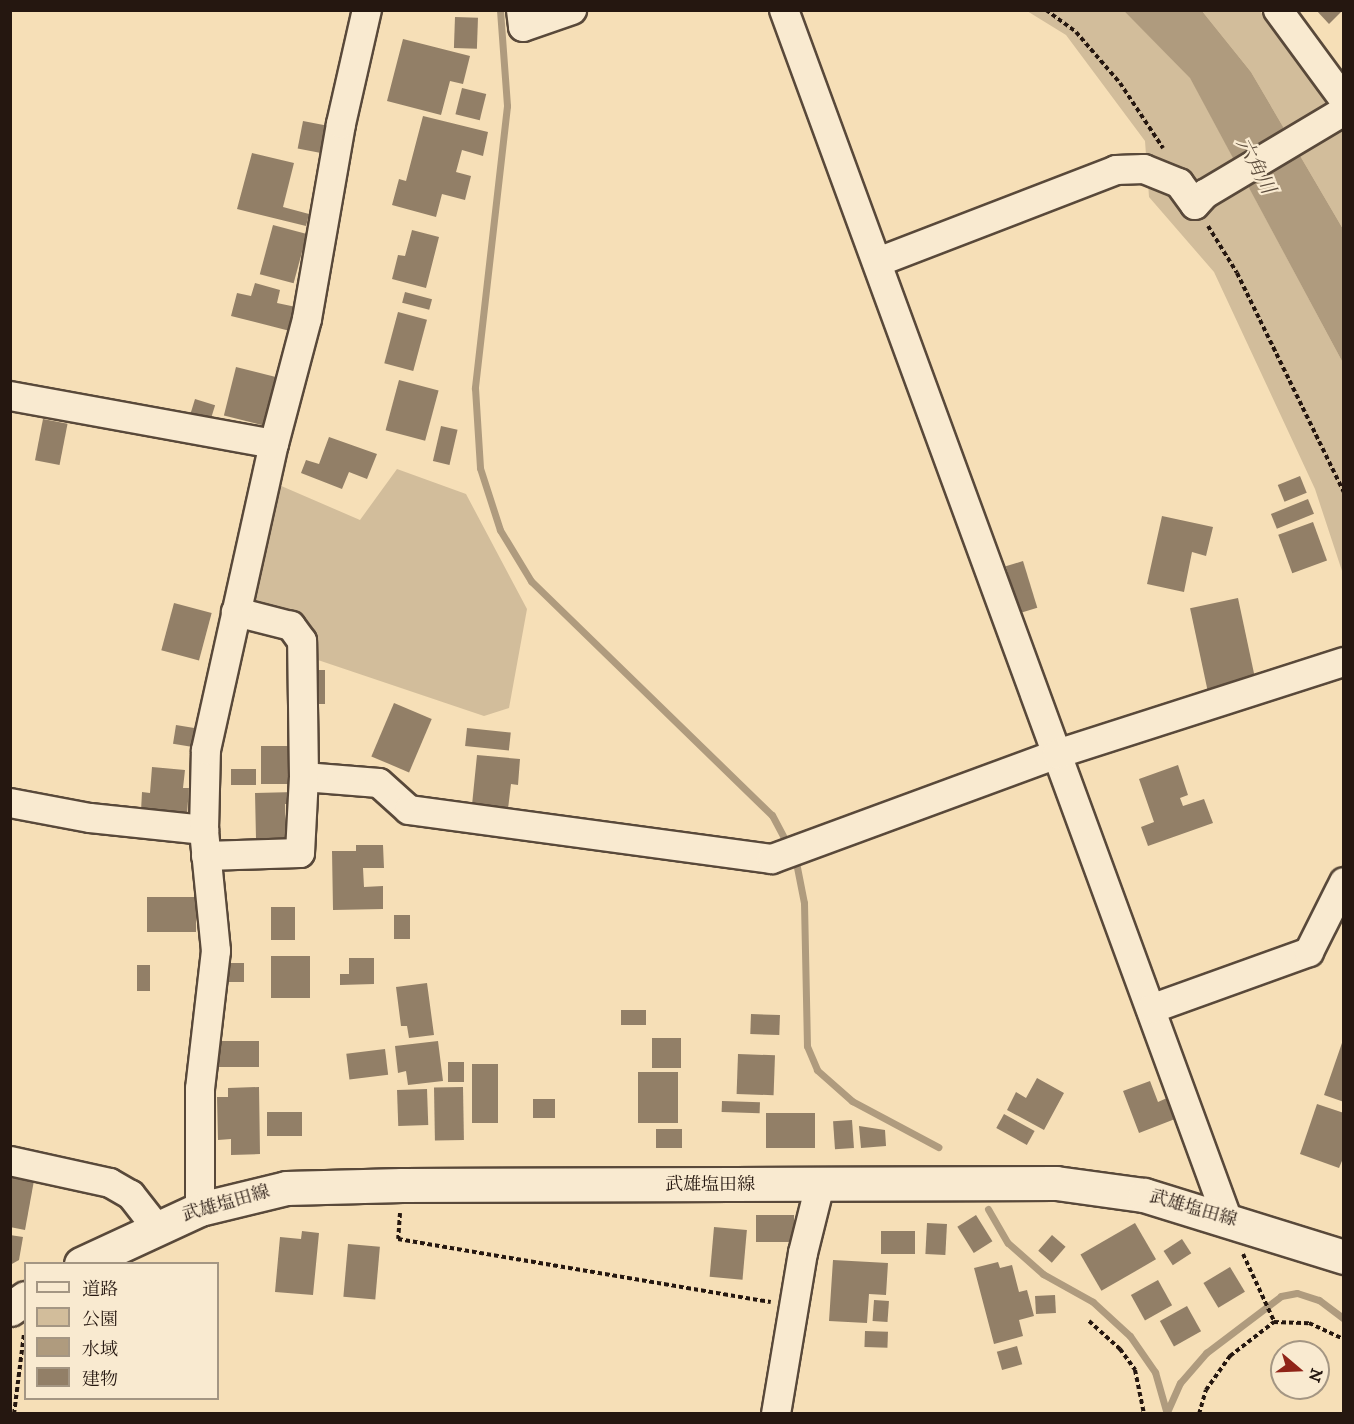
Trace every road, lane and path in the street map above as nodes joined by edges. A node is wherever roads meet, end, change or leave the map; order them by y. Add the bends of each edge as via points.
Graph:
1 (367, 10) edge
2 (521, 10) edge
3 (572, 10) edge
4 (784, 10) edge
5 (1046, 10) edge
6 (1278, 10) edge
7 (1342, 108) edge
8 (1193, 194) junction
9 (878, 262) junction
10 (10, 396) edge
11 (274, 444) junction
12 (1344, 492) edge
13 (236, 612) junction
14 (1344, 662) edge
15 (1057, 754) junction
16 (304, 777) junction
17 (10, 803) edge
18 (205, 843) junction
19 (1344, 882) edge
20 (1151, 1009) junction
21 (10, 1161) edge
22 (402, 1185) junction
23 (820, 1185) junction
24 (200, 1209) junction
25 (1227, 1218) junction
26 (156, 1227) junction
27 (1344, 1257) edge
28 (83, 1262) edge
29 (1258, 1287) dead end
30 (24, 1299) edge
31 (794, 1306) junction
32 (10, 1309) edge
33 (1089, 1321) dead end
34 (1274, 1322) junction
35 (24, 1336) edge
36 (1344, 1339) edge
37 (14, 1413) edge
38 (776, 1413) edge
39 (1144, 1413) edge
40 (1199, 1413) edge

1 - 11 street via 341,124 308,319
2 - 3 street via 523,27
4 - 9 street
5 - 8 path via 1076,32 1120,83
6 - 7 street
7 - 8 street
8 - 9 street via 1144,169 1116,170
8 - 12 path via 1237,273
9 - 15 street
10 - 11 street
11 - 13 street
13 - 16 street via 291,626 302,641
13 - 18 street via 206,750
14 - 15 street
15 - 16 street via 772,859 409,810 379,783
15 - 20 street
16 - 18 street via 300,853
17 - 18 street
18 - 24 street via 216,951 200,1089
19 - 20 street via 1309,952
20 - 25 street
21 - 26 street via 110,1183 131,1195
22 - 23 main road, 武雄塩田線
22 - 24 main road, 武雄塩田線 via 286,1188
22 - 31 path via 398,1239
23 - 25 main road, 武雄塩田線 via 1056,1183 1144,1195
23 - 31 street
24 - 26 main road, 武雄塩田線
25 - 27 main road, 武雄塩田線
26 - 28 main road, 武雄塩田線
29 - 34 path
30 - 32 main road
31 - 38 street
33 - 39 path via 1136,1370
34 - 36 path via 1309,1323
34 - 40 path via 1230,1356 1206,1389
35 - 37 path

